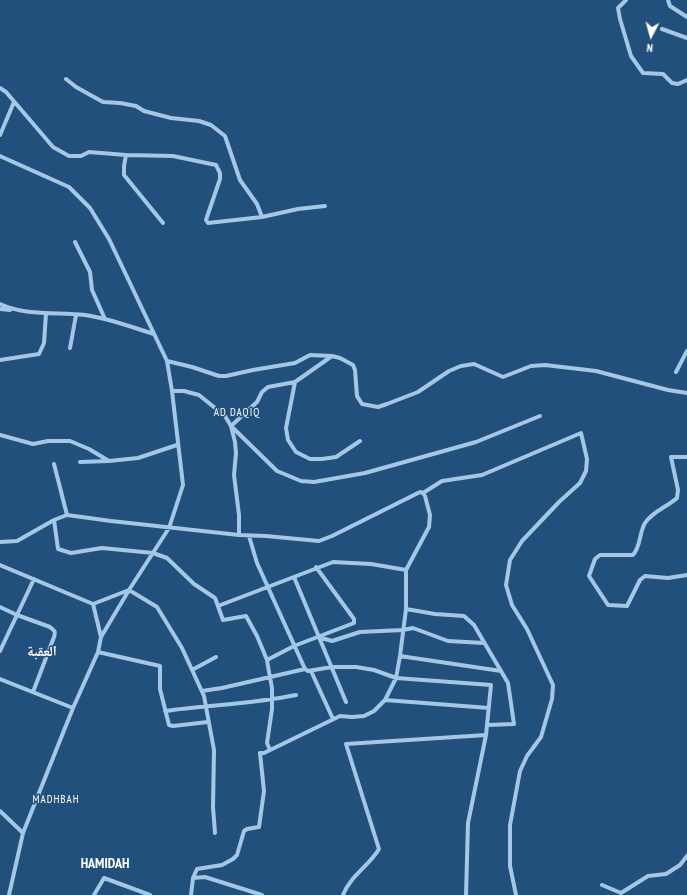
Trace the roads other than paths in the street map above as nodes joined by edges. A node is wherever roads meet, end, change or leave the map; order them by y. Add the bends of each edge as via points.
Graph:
1 (626, 0) edge
2 (668, 0) edge
3 (687, 17) edge
4 (662, 29) dead end
5 (687, 38) edge
6 (66, 79) dead end
7 (687, 80) edge
8 (0, 88) edge
9 (14, 102) junction
10 (0, 135) edge
11 (126, 155) junction
12 (0, 156) edge
13 (325, 206) dead end
14 (262, 217) junction
15 (163, 223) dead end
16 (74, 242) dead end
17 (0, 304) edge
18 (0, 309) edge
19 (11, 310) junction
20 (46, 313) junction
21 (76, 315) junction
22 (105, 319) junction
23 (154, 334) junction
24 (70, 348) dead end
25 (687, 351) edge
26 (332, 356) junction
27 (0, 360) edge
28 (167, 361) junction
29 (676, 372) dead end
30 (295, 382) junction
31 (172, 391) junction
32 (687, 393) edge
33 (540, 416) dead end
34 (231, 426) junction
35 (0, 435) edge
36 (360, 441) dead end
37 (177, 446) junction
38 (687, 457) edge
39 (109, 461) junction
40 (80, 462) dead end
41 (54, 464) dead end
42 (424, 493) junction
43 (67, 515) junction
44 (54, 520) junction
45 (170, 528) junction
46 (239, 535) junction
47 (249, 536) junction
48 (0, 542) edge
49 (153, 553) junction
50 (0, 565) edge
51 (316, 568) junction
52 (406, 570) junction
53 (687, 575) edge
54 (294, 577) junction
55 (34, 579) junction
56 (267, 586) junction
57 (129, 590) junction
58 (93, 604) junction
59 (218, 606) junction
60 (0, 607) edge
61 (406, 609) junction
62 (17, 615) junction
63 (403, 630) junction
64 (318, 636) junction
65 (101, 637) junction
66 (2, 640) edge
67 (484, 643) junction
68 (294, 646) junction
69 (0, 651) edge
70 (98, 652) junction
71 (400, 656) junction
72 (216, 657) dead end
73 (267, 660) junction
74 (332, 667) junction
75 (305, 669) junction
76 (192, 670) junction
77 (311, 671) junction
78 (501, 671) junction
79 (270, 676) junction
80 (396, 678) junction
81 (0, 679) edge
82 (202, 691) junction
83 (33, 692) junction
84 (296, 695) dead end
85 (272, 700) junction
86 (385, 700) junction
87 (346, 702) dead end
88 (205, 705) junction
89 (73, 708) junction
90 (489, 708) junction
91 (165, 711) junction
92 (333, 719) junction
93 (208, 722) junction
94 (487, 725) junction
95 (486, 736) junction
96 (270, 750) junction
97 (0, 811) edge
98 (23, 833) junction
99 (215, 833) dead end
100 (687, 856) edge
101 (193, 878) junction
102 (602, 885) dead end
103 (9, 895) edge
104 (94, 895) edge
105 (150, 895) edge
106 (191, 895) edge
107 (262, 895) edge
108 (343, 895) edge
109 (466, 895) edge
110 (516, 895) edge

1 - 7 street via 618,8 620,19 631,56 643,73 663,74 672,83 678,84
2 - 3 street via 670,6
4 - 5 street
6 - 14 street via 103,102 136,106 144,111 171,118 211,125 225,136 240,180 257,204
8 - 9 street
9 - 10 street
9 - 11 street via 53,147 69,156 81,156 89,152
11 - 14 street via 173,156 216,165 220,179 206,220 208,223
11 - 15 street via 124,175
12 - 23 street via 69,187 90,208 109,239
13 - 14 street
16 - 22 street via 90,272 92,290
17 - 19 street
18 - 19 street
19 - 20 street
20 - 21 street
20 - 27 street via 44,343 39,354
21 - 22 street
21 - 24 street
22 - 23 street
23 - 28 street
25 - 29 street
26 - 28 street via 310,355 295,363 226,376
26 - 30 street
26 - 32 street via 353,365 357,396 362,404 378,407 418,392 449,371 474,364 503,377 531,366 545,365 596,371
28 - 31 street
30 - 34 street via 268,388 262,392 257,402
30 - 36 street via 286,428 288,440 296,452 310,459 336,457
31 - 34 street via 199,395 225,416
31 - 37 street
33 - 34 street via 476,442 365,472 314,482 301,481 277,471
34 - 46 street via 236,453 234,475
35 - 39 street via 33,444 70,441
37 - 39 street via 138,458
37 - 45 street via 183,485
38 - 53 street via 672,457 677,498 650,516 644,525 638,550 633,555 600,555 595,559 589,576 608,605 627,606 640,580 645,576 668,578
39 - 40 street
41 - 43 street
42 - 47 street via 420,492 319,541
42 - 52 street via 430,515 429,527
42 - 110 street via 442,481 482,475 581,433 588,459 580,483 522,541 510,560 506,585 512,606 527,629 553,685 552,699 541,737 520,771 510,825 510,866
43 - 44 street
43 - 45 street
44 - 48 street via 17,541
44 - 49 street via 58,549 71,553 102,548
45 - 46 street
45 - 49 street
46 - 47 street
47 - 56 street
49 - 57 street
49 - 59 street via 167,558 194,584 215,598
50 - 55 street
51 - 52 street via 333,562 347,562
51 - 54 street
51 - 64 street via 354,620 354,623
52 - 61 street
54 - 56 street
54 - 64 street
55 - 58 street
55 - 62 street
56 - 59 street
56 - 68 street
57 - 58 street
57 - 65 street
57 - 76 street via 157,607
58 - 65 street
59 - 73 street via 223,620 246,616
60 - 62 street
61 - 63 street
61 - 67 street via 464,616 474,624
62 - 66 street
62 - 83 street via 50,627 56,633
63 - 64 street via 360,632 332,641
63 - 67 street via 413,628 448,641
63 - 71 street
64 - 68 street
64 - 74 street
65 - 70 street
66 - 69 street
67 - 78 street
68 - 73 street
68 - 75 street
70 - 89 street
70 - 91 street via 160,666 160,689
71 - 78 street
71 - 80 street
72 - 76 street
73 - 79 street
74 - 77 street
74 - 80 street via 356,666
74 - 87 street
75 - 77 street
75 - 79 street
76 - 82 street
77 - 92 street
78 - 94 street via 508,683 514,724
79 - 82 street
79 - 85 street
80 - 86 street
80 - 90 street via 488,684 491,688
81 - 83 street
82 - 88 street
83 - 89 street
84 - 85 street
85 - 88 street
85 - 96 street via 267,743
86 - 90 street
86 - 92 street via 370,713
88 - 91 street
88 - 93 street
89 - 98 street
90 - 94 street
91 - 93 street via 169,725
92 - 96 street
93 - 99 street via 214,750
94 - 95 street
95 - 108 street via 346,744 379,849 346,886
95 - 109 street via 468,823
96 - 101 street via 260,753 264,791 259,827 244,831 237,855 233,859 222,865 197,868
97 - 98 street
98 - 103 street
100 - 102 street via 680,865 666,874 648,876 620,893
101 - 106 street
101 - 107 street via 205,877
104 - 105 street via 104,878

